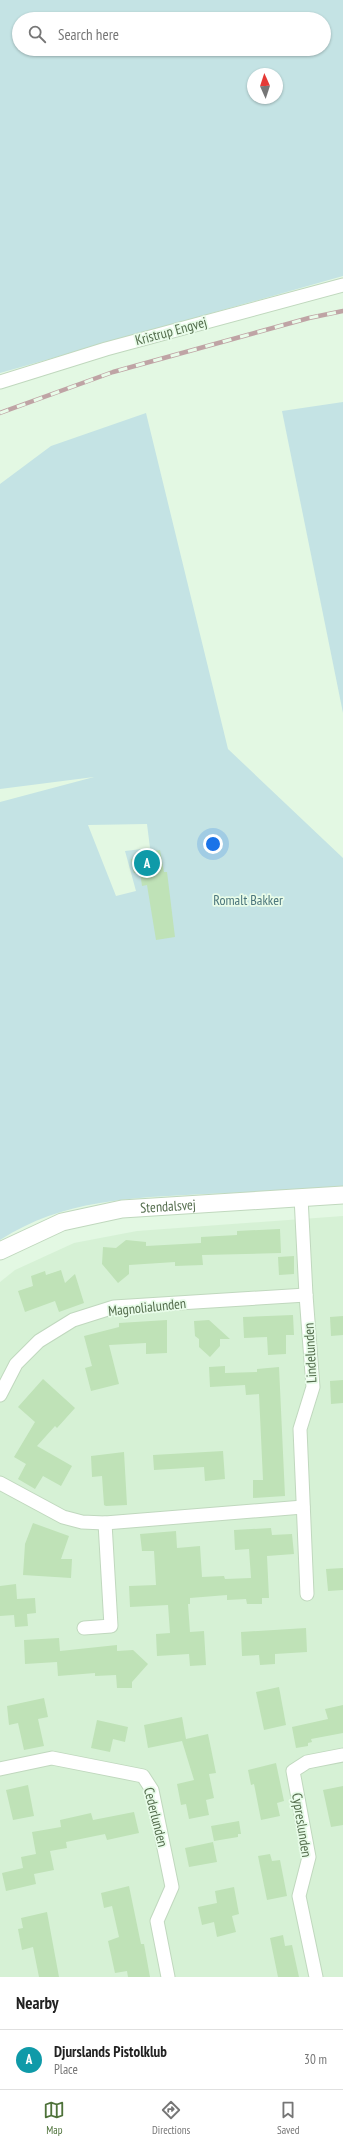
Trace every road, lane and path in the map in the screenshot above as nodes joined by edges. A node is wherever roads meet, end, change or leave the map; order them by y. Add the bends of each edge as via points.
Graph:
1 (343, 284) edge
2 (0, 382) edge
3 (343, 1195) edge
4 (302, 1197) junction
5 (0, 1251) edge
6 (306, 1295) junction
7 (0, 1395) edge
8 (0, 1483) edge
9 (303, 1507) junction
10 (105, 1523) junction
11 (307, 1594) dead end
12 (84, 1628) dead end
13 (343, 1755) edge
14 (0, 1769) edge
15 (168, 1977) edge
16 (316, 1977) edge

1 - 2 street, Kristrup Engvej via 106,349
3 - 4 street, Stendalsvej
4 - 5 street, Stendalsvej via 122,1209 62,1222
4 - 6 street, Lindelunden
6 - 7 street, Magnolialunden via 114,1307 73,1320 39,1342 16,1364
6 - 9 street, Lindelunden via 313,1387 300,1429
8 - 10 street via 63,1517 82,1522
9 - 10 street
9 - 11 street, Lindelunden
10 - 12 street via 111,1626
13 - 16 street, Cypreslunden via 307,1762 293,1771 310,1857 299,1896
14 - 15 street, Cederlunden via 52,1758 143,1776 152,1790 172,1887 157,1921

